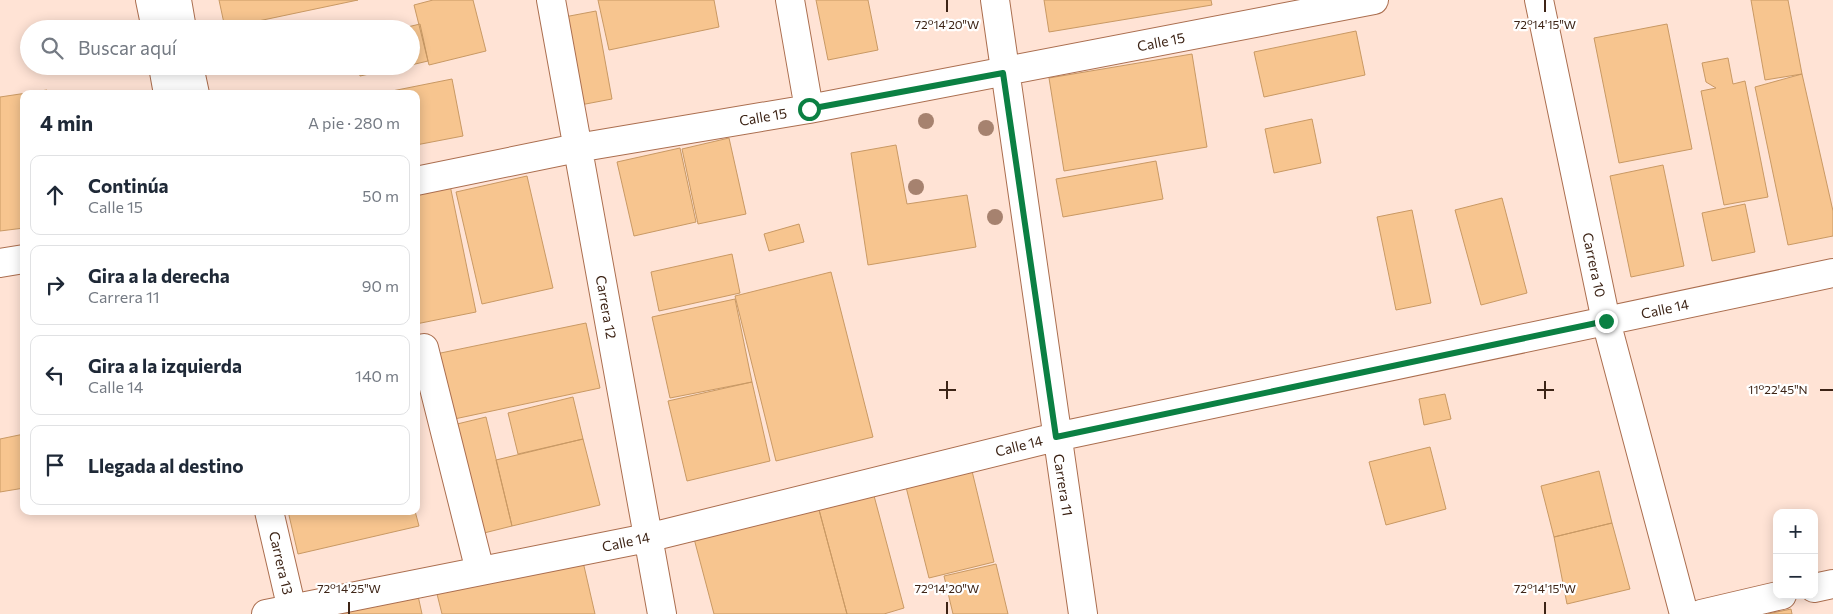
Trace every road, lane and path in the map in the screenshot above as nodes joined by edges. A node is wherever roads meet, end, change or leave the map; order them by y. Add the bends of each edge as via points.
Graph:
1 (150, 0) edge
2 (177, 0) edge
3 (551, 0) edge
4 (790, 0) edge
5 (994, 0) edge
6 (1374, 0) edge
7 (1539, 0) edge
8 (154, 20) edge
9 (180, 20) edge
10 (1003, 73) junction
11 (165, 75) edge
12 (191, 75) edge
13 (167, 90) edge
14 (194, 90) edge
15 (809, 109) junction
16 (577, 148) junction
17 (420, 180) edge
18 (20, 260) edge
19 (0, 263) edge
20 (1833, 273) edge
21 (1606, 321) junction
22 (424, 348) dead end
23 (1056, 437) junction
24 (270, 515) edge
25 (647, 538) junction
26 (480, 571) junction
27 (1833, 584) edge
28 (1818, 587) edge
29 (1773, 597) edge
30 (283, 612) edge
31 (662, 614) edge
32 (1082, 614) edge
33 (1684, 614) edge
34 (1701, 614) edge

1 - 8 street
2 - 9 street
3 - 16 street, Carrera 12
4 - 15 street
5 - 10 street, Carrera 11
6 - 10 street, Calle 15
7 - 21 street, Carrera 10
10 - 15 street, Calle 15
10 - 23 street, Carrera 11
11 - 13 street
12 - 14 street
15 - 16 street, Calle 15
16 - 17 street, Calle 15
16 - 25 street, Carrera 12
18 - 19 street
20 - 21 street, Calle 14
21 - 23 street, Calle 14
21 - 33 street, Carrera 10
22 - 26 street
23 - 25 street, Calle 14
23 - 32 street, Carrera 11
24 - 30 street, Carrera 13
25 - 26 street, Calle 14
25 - 31 street, Carrera 12
26 - 30 street, Calle 14
27 - 28 street
29 - 34 street

